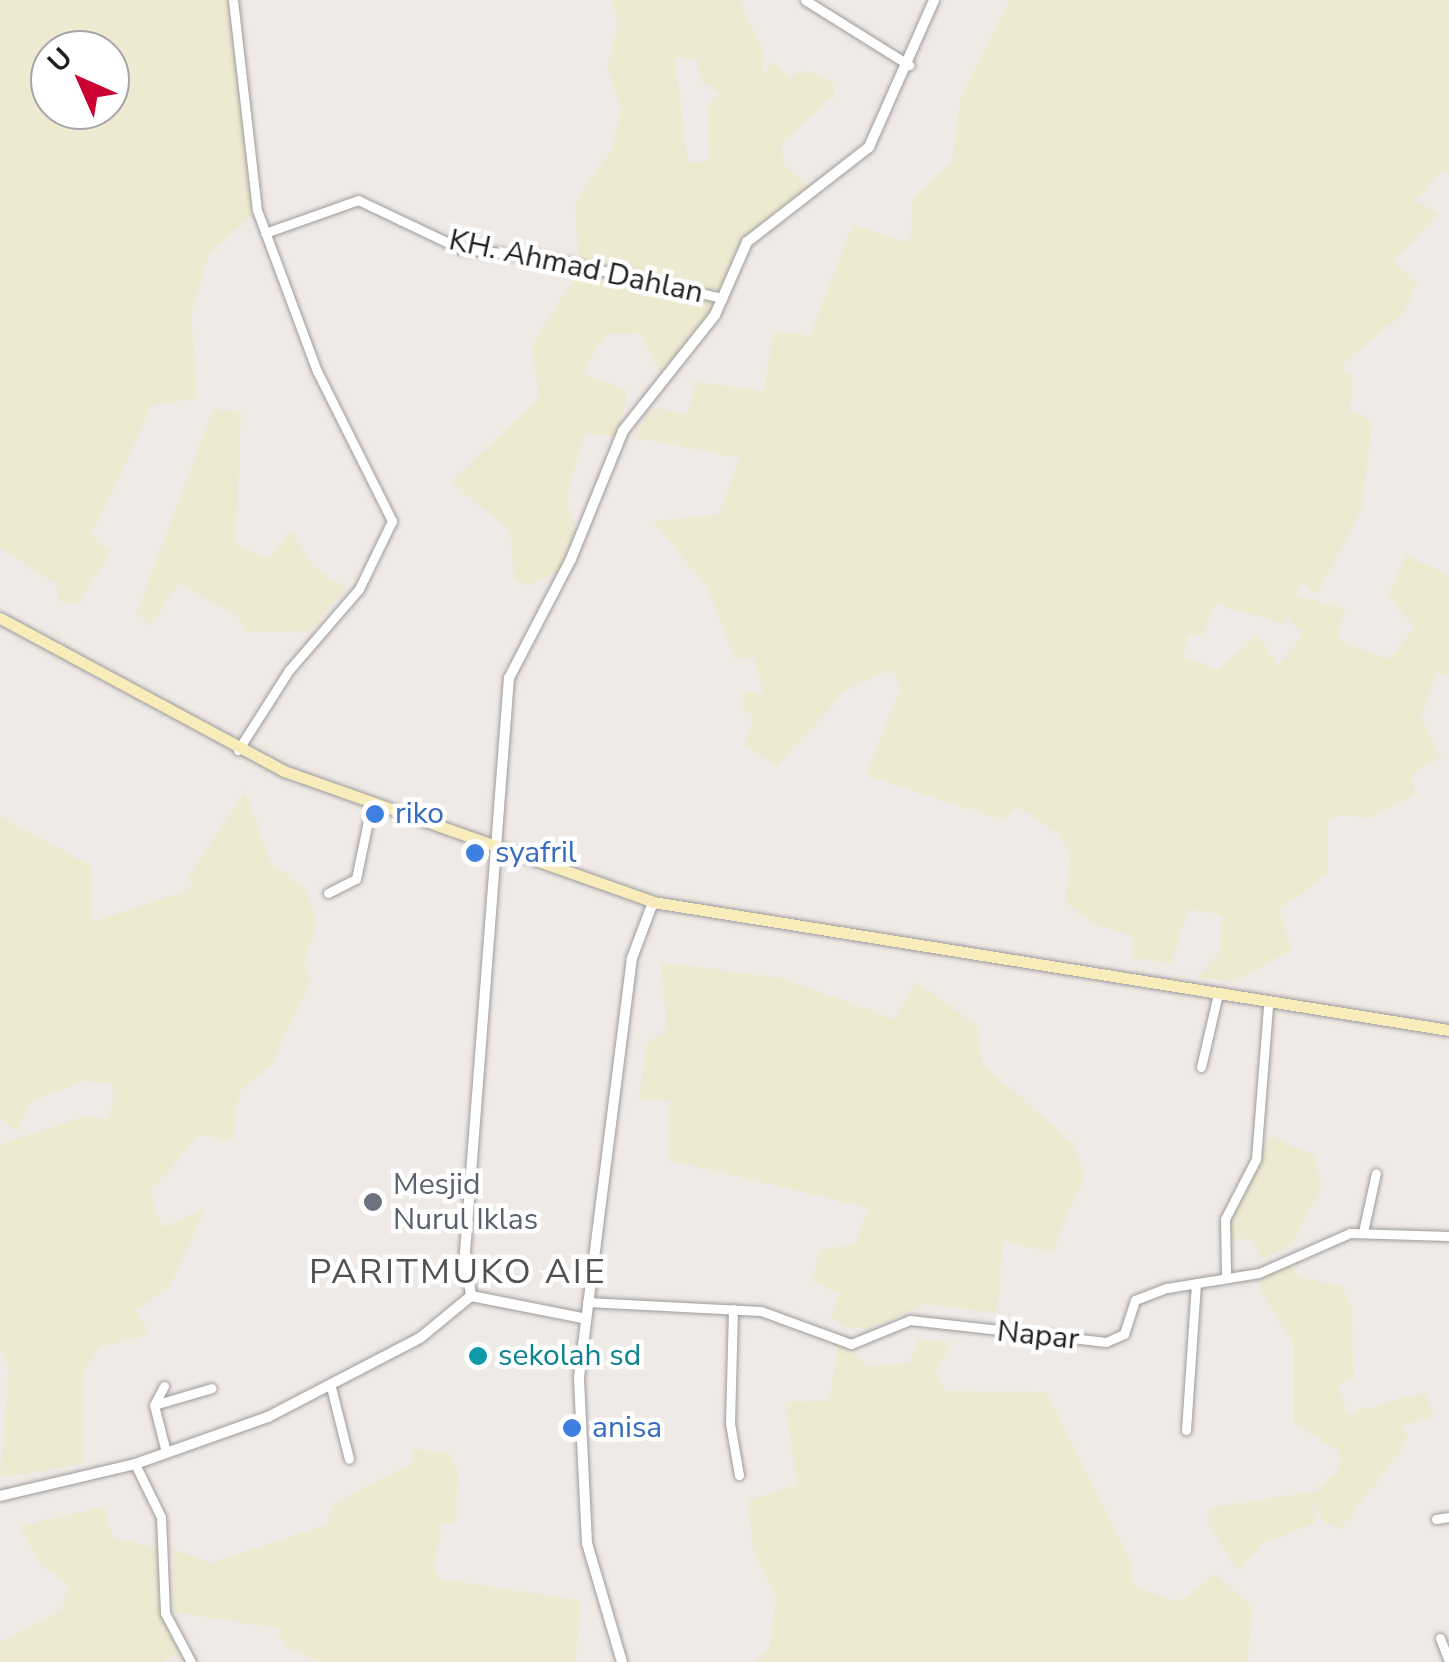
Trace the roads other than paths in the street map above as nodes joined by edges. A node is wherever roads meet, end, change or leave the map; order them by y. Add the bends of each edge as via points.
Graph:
1 (232, 0) edge
2 (805, 0) edge
3 (934, 0) edge
4 (909, 66) junction
5 (265, 233) junction
6 (722, 298) junction
7 (0, 618) edge
8 (238, 750) junction
9 (372, 802) junction
10 (496, 850) junction
11 (328, 892) dead end
12 (654, 902) junction
13 (1218, 998) junction
14 (1268, 1005) junction
15 (1449, 1030) edge
16 (1201, 1068) dead end
17 (1376, 1173) dead end
18 (1362, 1232) junction
19 (1449, 1236) edge
20 (1226, 1275) junction
21 (1196, 1283) junction
22 (470, 1296) junction
23 (587, 1302) junction
24 (733, 1309) junction
25 (582, 1318) junction
26 (164, 1386) dead end
27 (331, 1387) junction
28 (212, 1388) dead end
29 (154, 1406) junction
30 (1186, 1430) dead end
31 (166, 1452) junction
32 (349, 1459) dead end
33 (135, 1464) junction
34 (738, 1475) dead end
35 (0, 1496) edge
36 (1449, 1517) edge
37 (1436, 1518) dead end
38 (1440, 1638) dead end
39 (1449, 1661) edge
40 (191, 1662) edge
41 (622, 1662) edge

1 - 5 street via 251,108 245,166
2 - 4 street
3 - 4 street
4 - 6 street via 869,148 764,223 737,254
5 - 6 street, KH. Ahmad Dahlan via 358,200 461,249 543,257
5 - 8 street via 318,372 392,524 358,589 289,670
6 - 10 street via 614,444 571,559 509,678
7 - 8 main road
8 - 9 main road
9 - 10 main road
9 - 11 street via 356,880
10 - 12 main road
10 - 22 street via 465,1252
12 - 13 main road
12 - 23 street via 632,958
13 - 14 main road
13 - 16 street
14 - 15 main road
14 - 20 street via 1256,1159 1225,1219
17 - 18 street
18 - 19 street, Napar
18 - 20 street, Napar via 1259,1273
20 - 21 street, Napar
21 - 24 street, Napar via 1135,1300 1124,1334 1106,1342 925,1320 851,1344
21 - 30 street
22 - 25 street
22 - 27 street via 420,1338
23 - 24 street, Napar
23 - 25 street
24 - 34 street via 730,1423
25 - 41 street via 582,1492
26 - 29 street
27 - 31 street
27 - 32 street
28 - 29 street
29 - 31 street
31 - 33 street
33 - 35 street
33 - 40 street via 162,1517 164,1612
36 - 37 street
38 - 39 street

